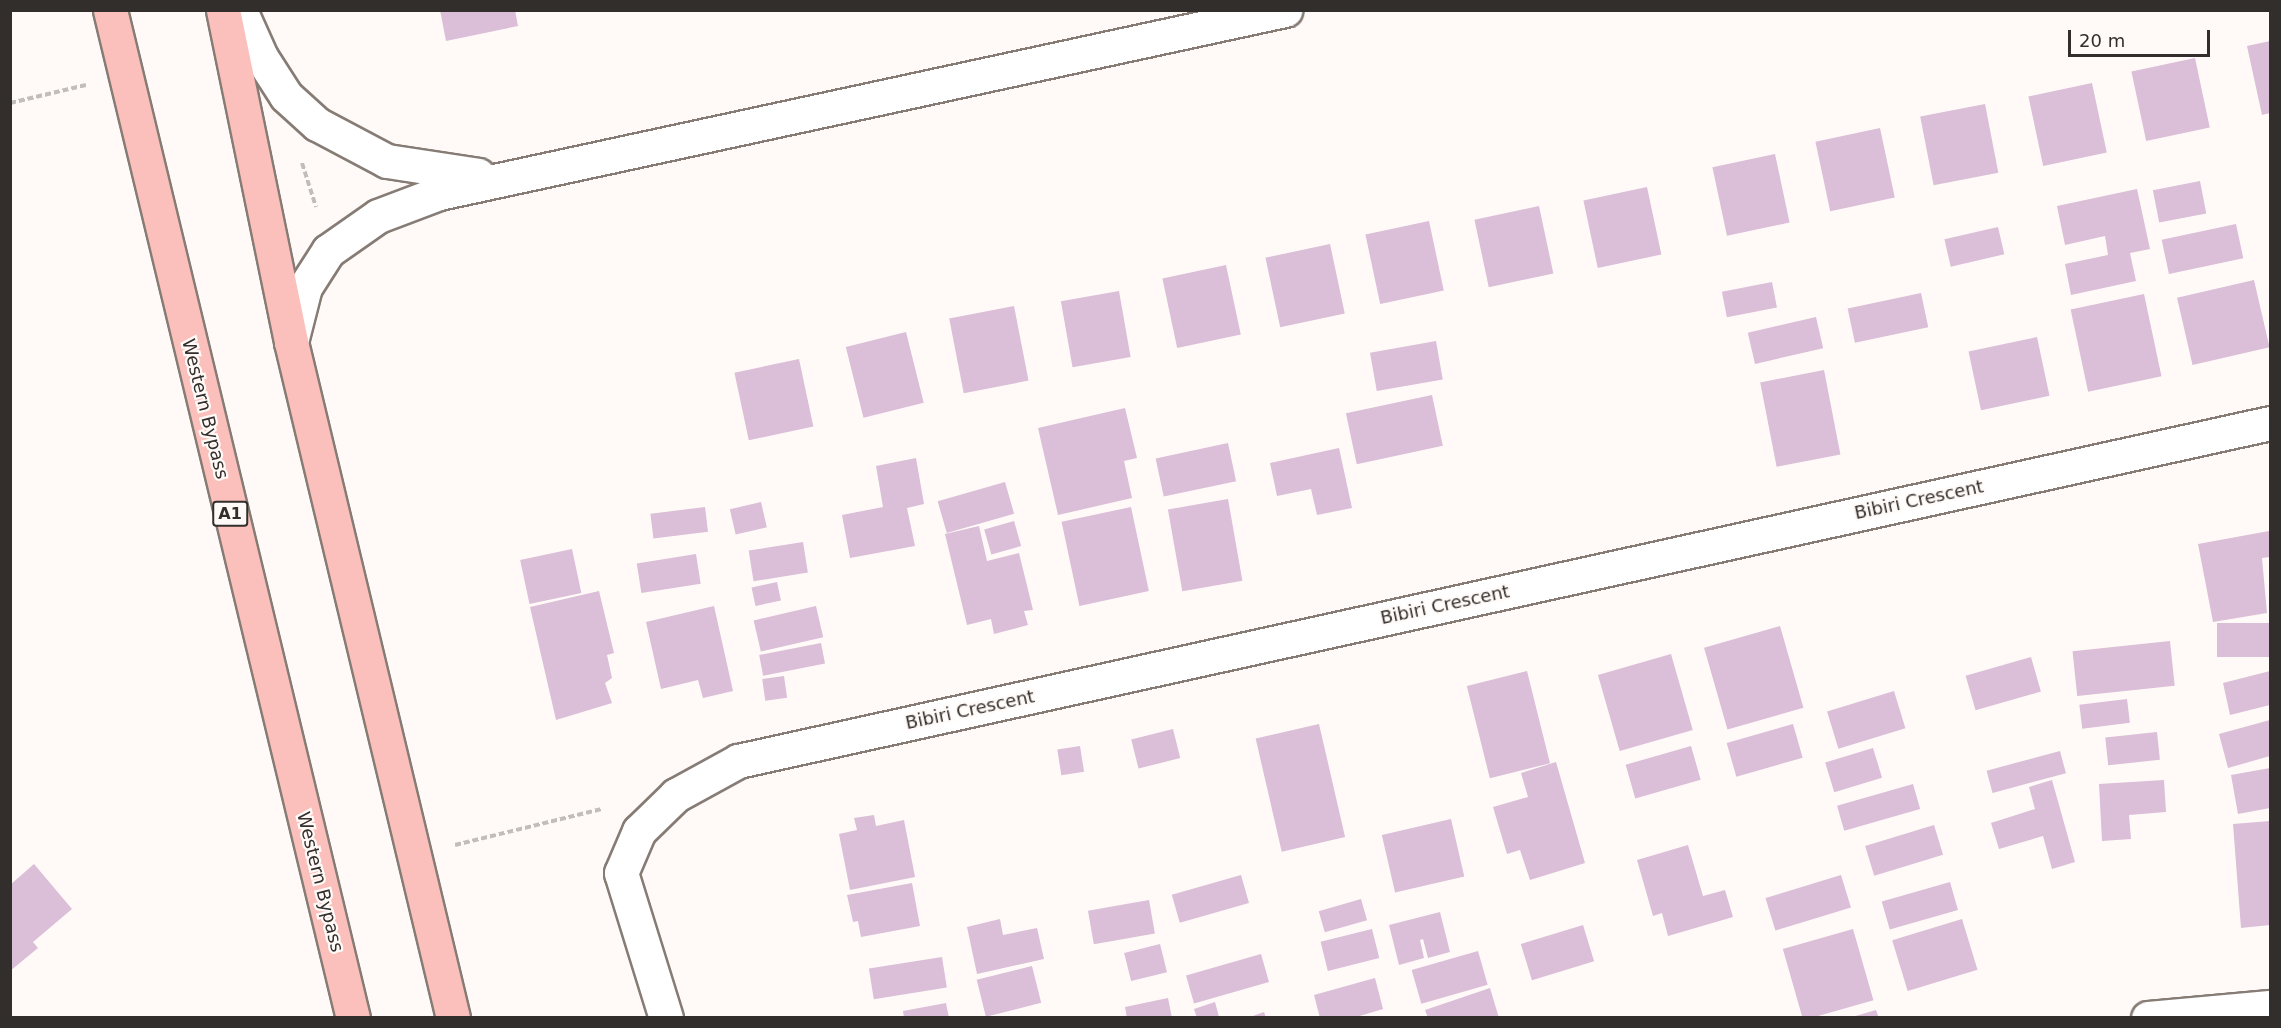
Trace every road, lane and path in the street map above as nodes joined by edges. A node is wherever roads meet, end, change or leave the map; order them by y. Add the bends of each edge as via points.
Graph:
1 (110, 10) edge
2 (223, 10) edge
3 (240, 10) edge
4 (1285, 10) edge
5 (39, 95) dead end
6 (10, 103) edge
7 (317, 124) junction
8 (498, 177) junction
9 (328, 251) junction
10 (291, 342) junction
11 (2271, 423) edge
12 (550, 820) dead end
13 (479, 840) dead end
14 (2271, 1007) edge
15 (353, 1017) edge
16 (453, 1017) edge
17 (666, 1017) edge
18 (2148, 1017) edge

1 - 15 highway, Western Bypass / A1
2 - 10 highway
3 - 7 street via 261,57 286,96
4 - 8 street
5 - 6 path
7 - 8 street via 387,161
7 - 9 path via 303,145 302,161
8 - 9 street via 378,216
9 - 10 street via 305,287
10 - 16 highway
11 - 17 street, Bibiri Crescent via 738,762 676,795 639,831 621,873
12 - 13 path
14 - 18 street

